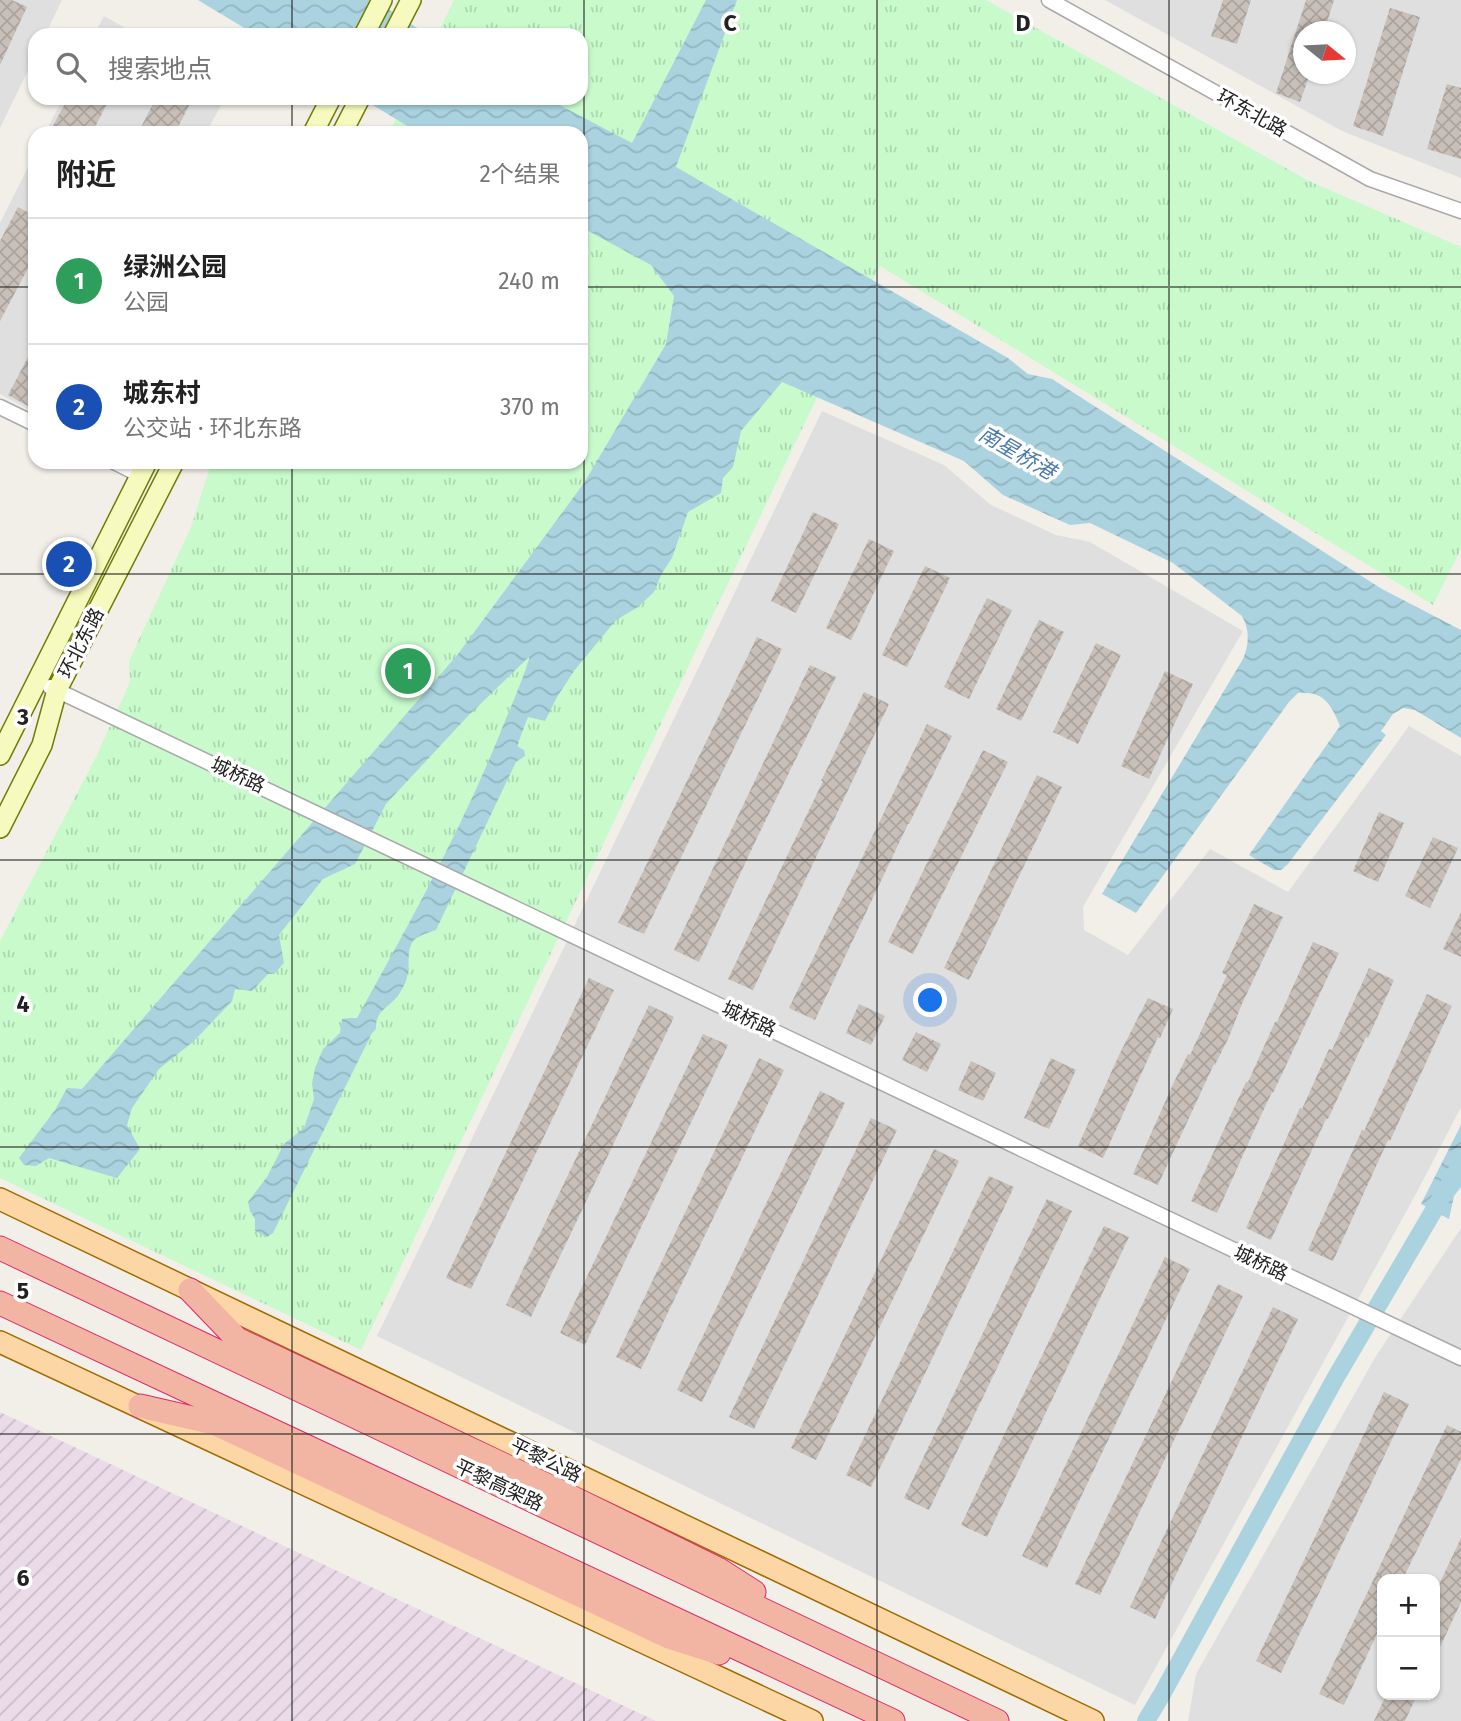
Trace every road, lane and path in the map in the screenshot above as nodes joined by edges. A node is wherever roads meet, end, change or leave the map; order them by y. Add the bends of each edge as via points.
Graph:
1 (382, 0) edge
2 (1049, 0) edge
3 (411, 1) edge
4 (368, 28) edge
5 (397, 28) edge
6 (328, 105) edge
7 (356, 105) edge
8 (317, 126) edge
9 (346, 126) edge
10 (1461, 211) edge
11 (0, 407) edge
12 (28, 421) edge
13 (144, 469) edge
14 (170, 469) edge
15 (38, 681) junction
16 (57, 690) junction
17 (0, 755) edge
18 (0, 828) edge
19 (0, 1199) edge
20 (0, 1248) edge
21 (190, 1290) junction
22 (0, 1303) edge
23 (0, 1342) edge
24 (1461, 1359) edge
25 (140, 1406) junction
26 (833, 1643) junction
27 (816, 1685) junction
28 (812, 1721) edge
29 (892, 1721) edge
30 (997, 1721) edge
31 (1093, 1721) edge

1 - 4 main road
2 - 10 street, 环东北路 via 1370,179
3 - 5 main road
6 - 8 main road
7 - 9 main road
11 - 12 street
13 - 15 main road, 环北东路
14 - 16 main road, 环北东路
15 - 16 street, 城桥路
15 - 17 main road, 环北东路
16 - 18 main road, 环北东路 via 42,745
16 - 24 street, 城桥路
19 - 21 main road, 平黎公路
20 - 26 highway, 平黎高架路
21 - 26 highway via 237,1339 718,1569
21 - 31 main road, 平黎公路
22 - 27 highway
23 - 25 main road
25 - 27 highway via 214,1423 668,1637
25 - 28 main road
26 - 30 highway, 平黎高架路
27 - 29 highway

